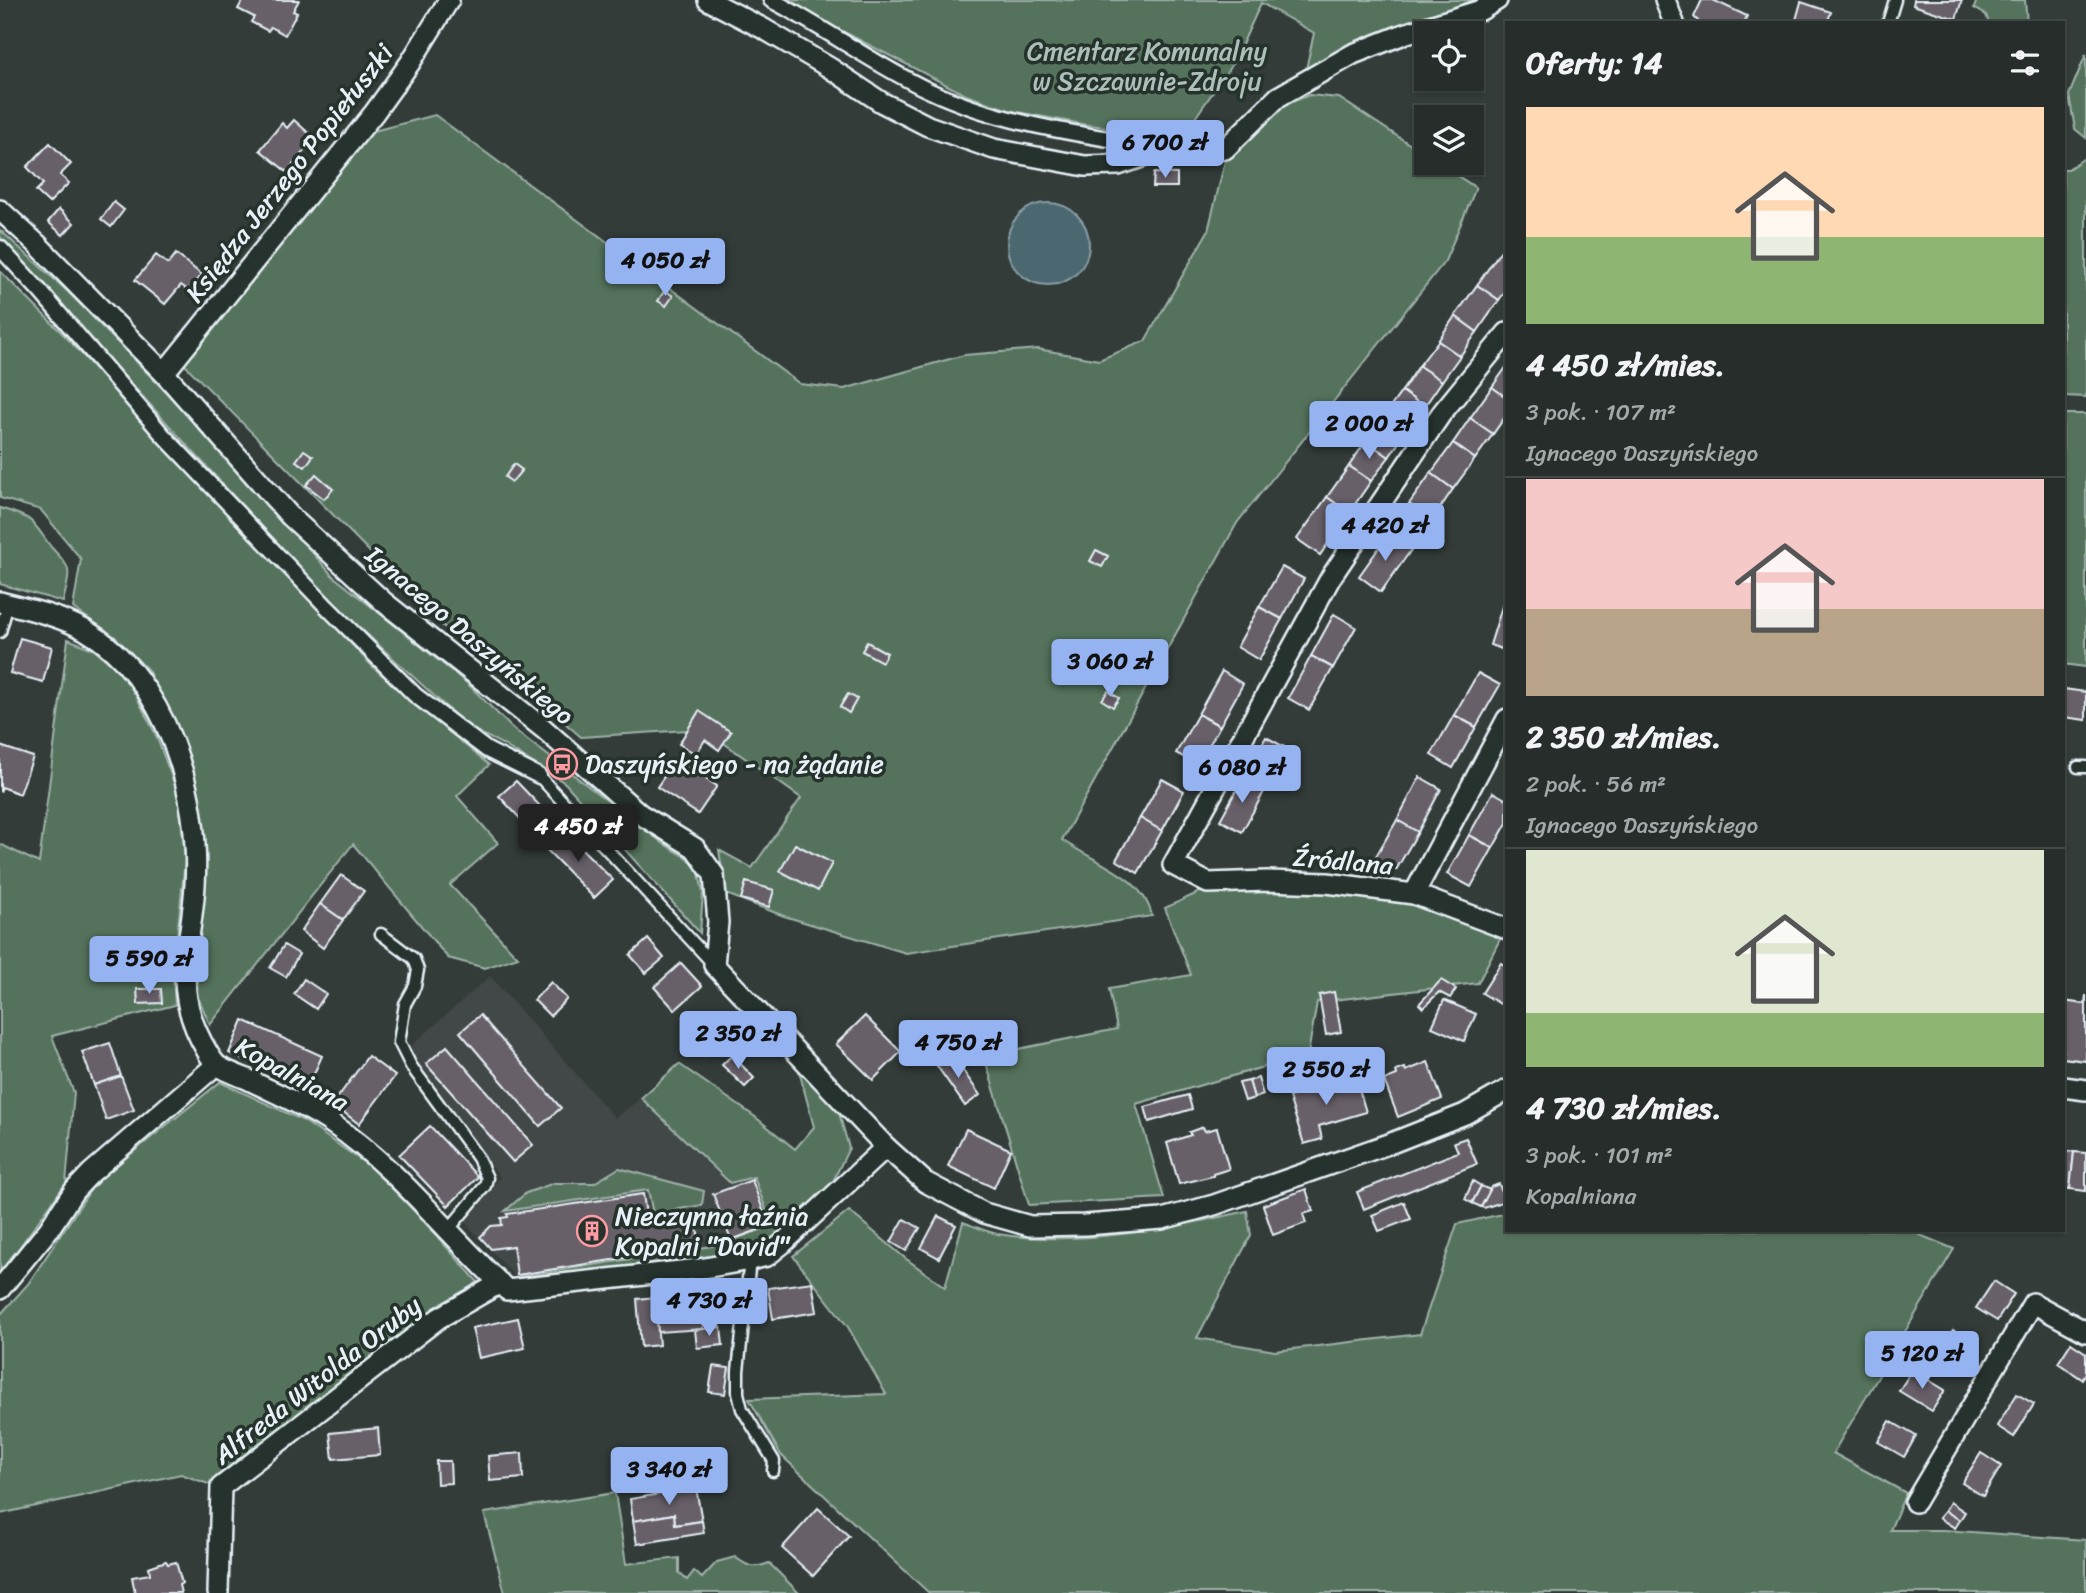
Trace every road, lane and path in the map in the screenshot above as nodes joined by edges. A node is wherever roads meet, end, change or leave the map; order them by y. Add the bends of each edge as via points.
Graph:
1 (449, 0) edge
2 (708, 0) edge
3 (771, 0) edge
4 (1497, 0) edge
5 (1665, 0) edge
6 (1895, 0) edge
7 (1673, 21) edge
8 (1889, 21) edge
9 (1166, 149) junction
10 (0, 210) edge
11 (0, 248) edge
12 (1505, 335) edge
13 (164, 373) junction
14 (4, 603) edge
15 (0, 632) edge
16 (1505, 723) edge
17 (539, 776) joint
18 (1414, 894) junction
19 (1505, 928) edge
20 (381, 934) dead end
21 (714, 965) junction
22 (216, 1065) junction
23 (2065, 1087) edge
24 (2086, 1090) edge
25 (1505, 1091) edge
26 (886, 1147) junction
27 (449, 1230) junction
28 (750, 1260) junction
29 (500, 1283) junction
30 (0, 1289) edge
31 (2086, 1332) edge
32 (772, 1471) dead end
33 (1916, 1502) dead end
34 (218, 1593) edge

1 - 13 street, Księdza Jerzego Popiełuszki via 374,113
2 - 9 street via 881,102 928,126 994,149 1085,166 1118,165
3 - 9 street via 928,90 1014,121
4 - 9 street via 1481,10 1353,54 1278,97 1225,149
5 - 7 street
6 - 8 lane
10 - 13 street, Ignacego Daszyńskiego
11 - 17 street via 163,435 415,695 487,750
12 - 18 street, Źródlana via 1441,414 1331,577 1173,865 1208,883 1328,883
13 - 21 street, Ignacego Daszyńskiego via 290,516 385,603 544,729 640,814 695,848 714,875 718,922
14 - 15 lane, Kopalniana
14 - 22 street, Kopalniana via 58,619 94,636 140,679 156,708 185,779 193,819 195,884 186,1002
16 - 18 street
17 - 21 lane
18 - 19 street, Źródlana
20 - 27 lane via 414,960 418,970 405,1004 399,1042 487,1178
21 - 26 street
22 - 27 street, Kopalniana via 331,1123 393,1174
22 - 30 street via 91,1173
23 - 24 street
25 - 26 street via 1465,1114 1394,1142 1162,1219 1030,1226 984,1213 925,1182
26 - 28 street via 782,1244 767,1256
27 - 29 street, Kopalniana
28 - 29 street via 507,1290
28 - 32 lane via 738,1393 742,1409 774,1461
29 - 34 street, Alfreda Witolda Oruby via 439,1318 220,1487
31 - 33 street via 2033,1303

